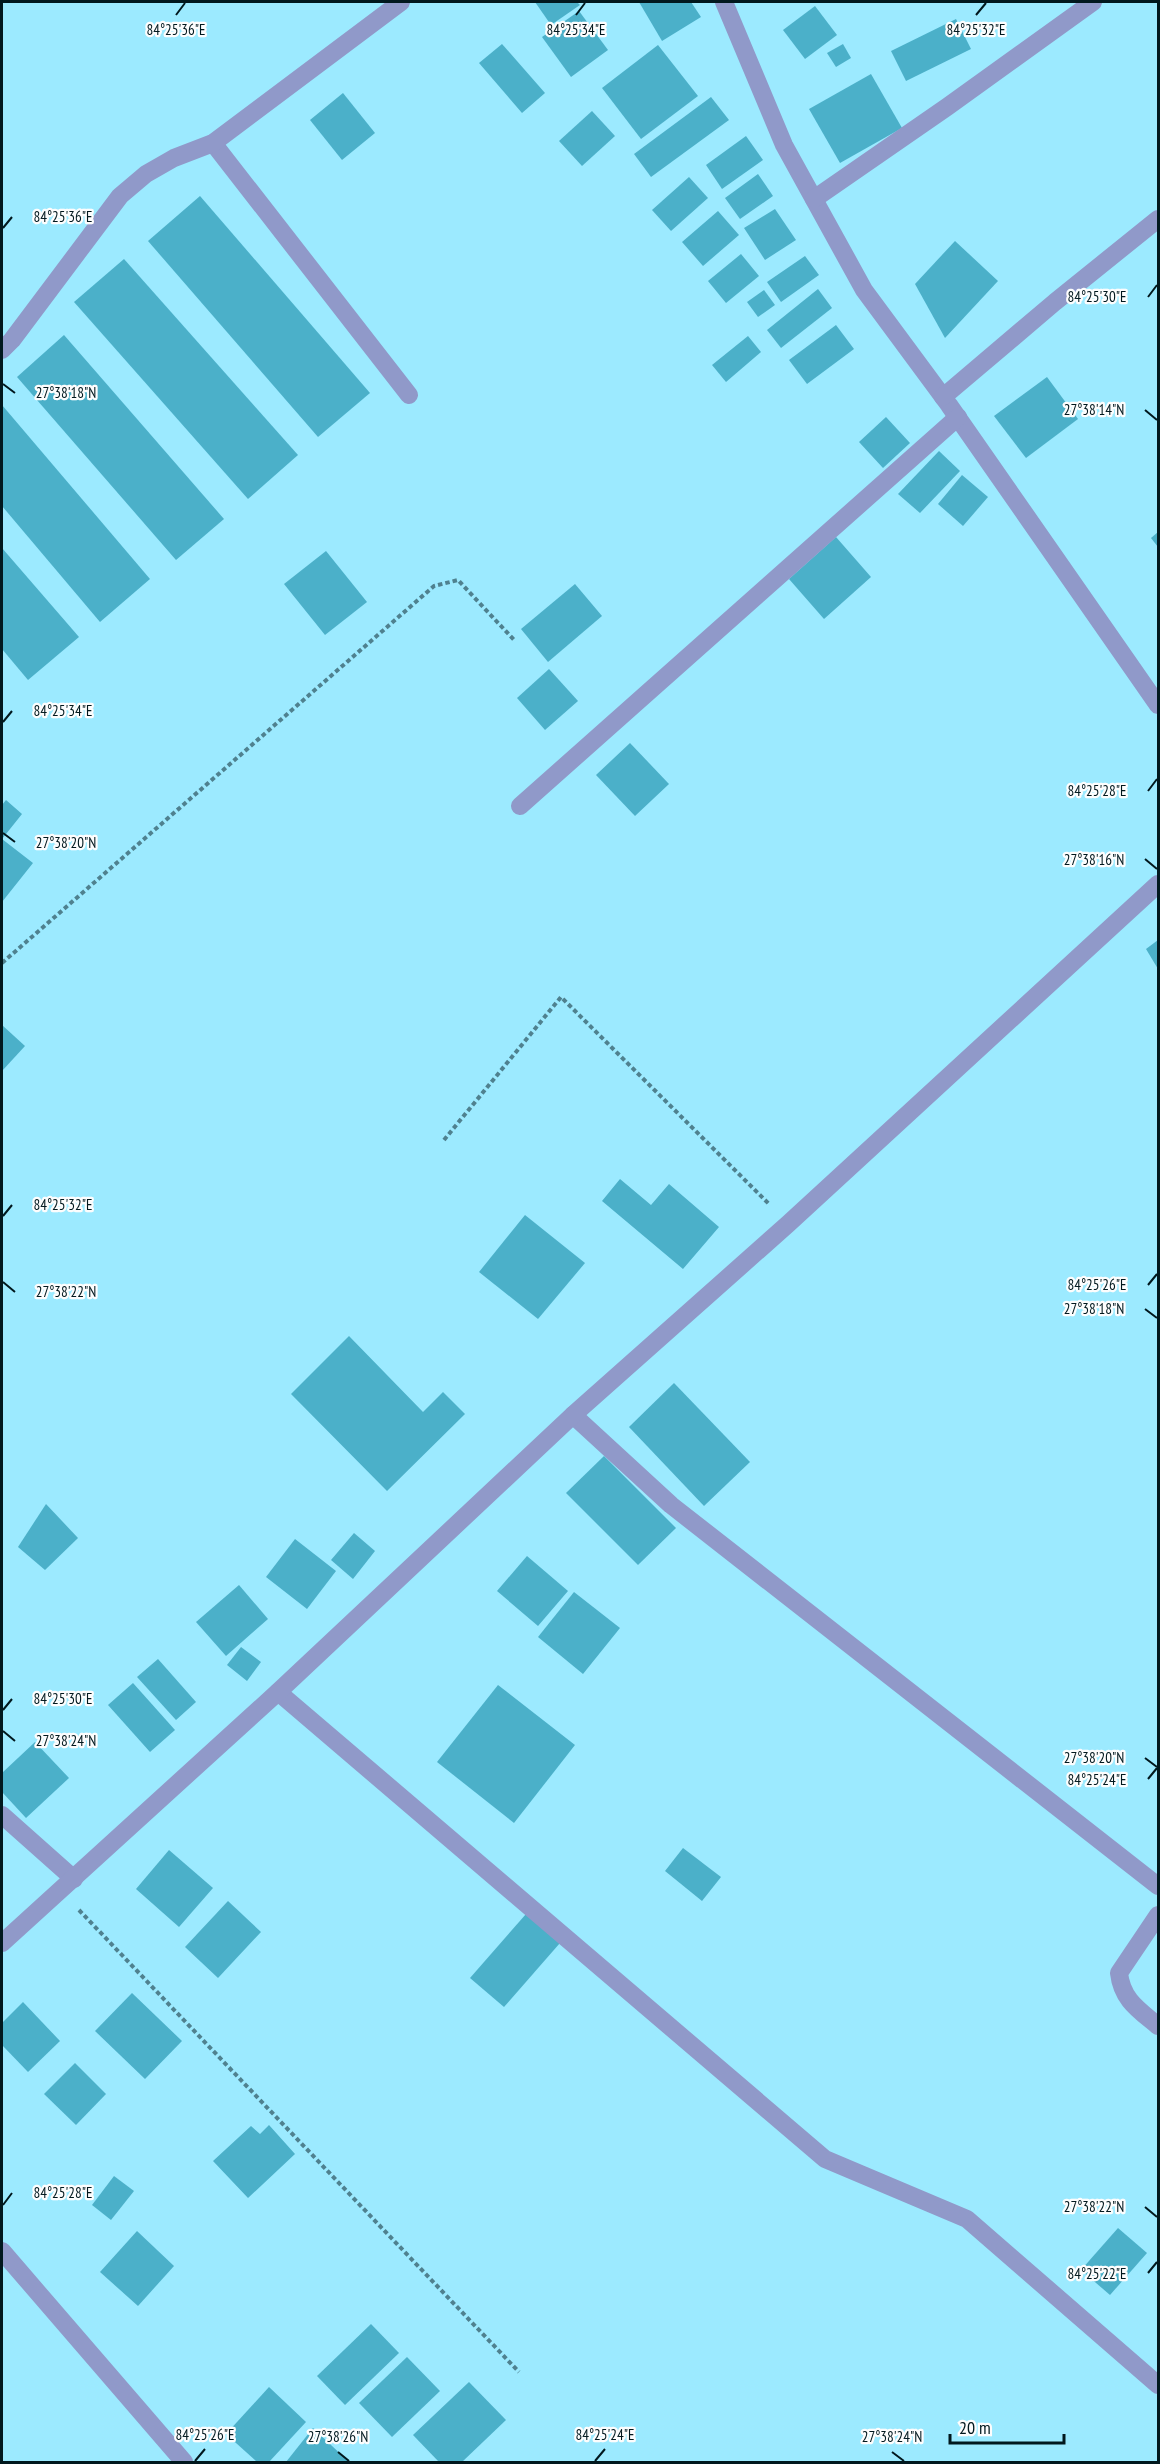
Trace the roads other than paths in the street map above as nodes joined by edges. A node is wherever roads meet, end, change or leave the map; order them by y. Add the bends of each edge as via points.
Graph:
1 (401, 2) edge
2 (724, 2) edge
3 (1093, 2) edge
4 (213, 143) junction
5 (814, 199) junction
6 (1158, 219) edge
7 (2, 350) edge
8 (409, 395) dead end
9 (943, 397) junction
10 (958, 417) junction
11 (1158, 705) edge
12 (520, 806) dead end
13 (1158, 884) edge
14 (573, 1415) junction
15 (278, 1692) junction
16 (2, 1815) edge
17 (67, 1885) junction
18 (1158, 1886) edge
19 (1158, 1915) edge
20 (2, 1943) edge
21 (1158, 2026) edge
22 (2, 2251) edge
23 (1158, 2385) edge
24 (184, 2463) edge

1 - 4 street
2 - 5 street via 784,145
3 - 5 street
4 - 7 street via 174,158 146,174 120,196
4 - 8 street
5 - 9 street via 864,290
6 - 9 street
9 - 10 street
10 - 11 street
10 - 12 street
13 - 14 street via 788,1224
14 - 15 street
14 - 18 street via 671,1505
15 - 17 street
15 - 23 street via 825,2159 967,2218
16 - 17 street
17 - 20 street
19 - 21 street via 1119,1973 1120,1988 1131,2004
22 - 24 street

